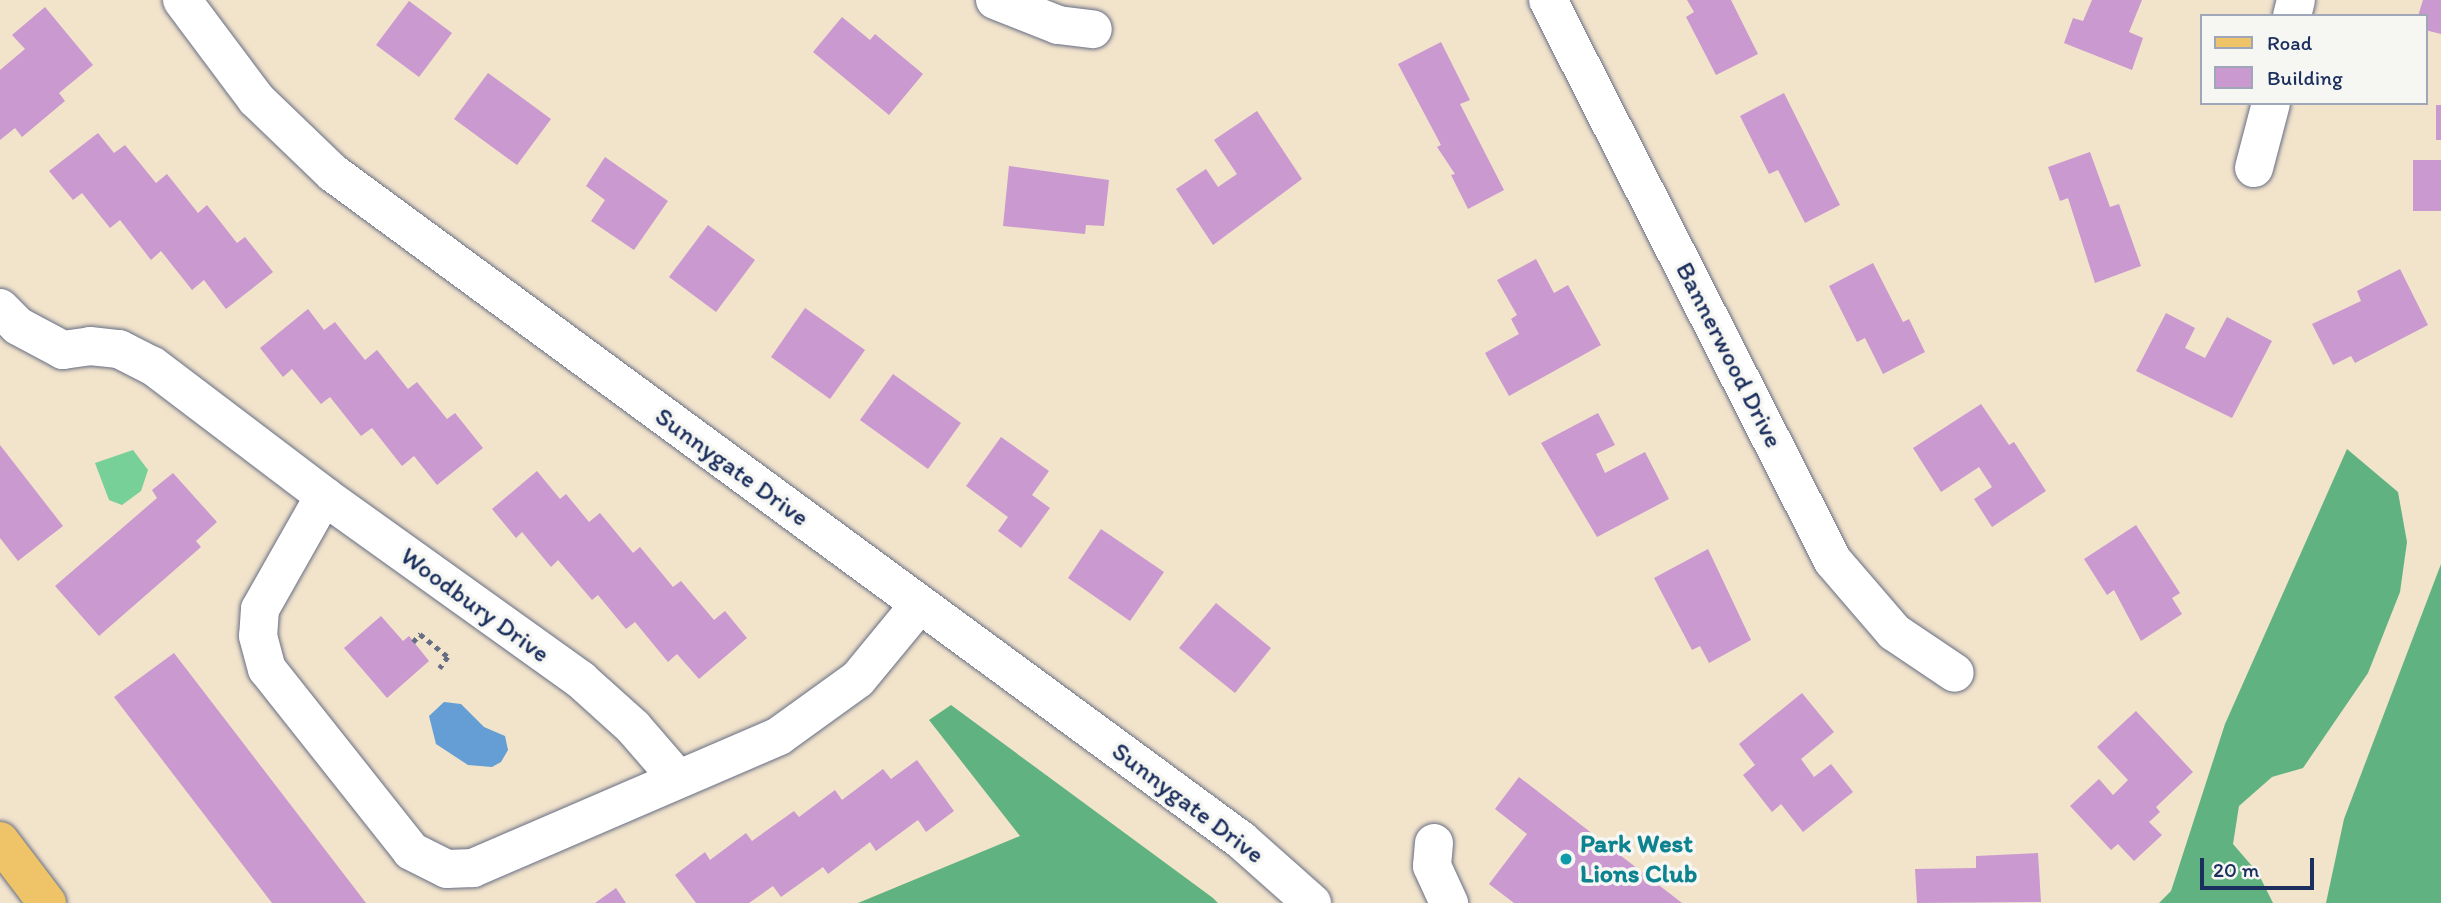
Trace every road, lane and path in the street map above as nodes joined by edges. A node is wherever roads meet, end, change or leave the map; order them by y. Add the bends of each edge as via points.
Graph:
1 (182, 0) edge
2 (995, 0) edge
3 (1548, 0) edge
4 (1093, 29) dead end
5 (2270, 105) edge
6 (2254, 168) dead end
7 (0, 308) edge
8 (324, 496) junction
9 (919, 604) junction
10 (414, 642) dead end
11 (440, 668) dead end
12 (1955, 673) dead end
13 (678, 779) junction
14 (0, 841) edge
15 (1434, 843) dead end
16 (47, 903) edge
17 (1312, 903) edge
18 (1449, 903) edge

1 - 9 street, Sunnygate Drive via 256,99 332,173
2 - 4 street via 1058,25
3 - 12 street, Bannerwood Drive via 1833,561 1894,632
5 - 6 street
7 - 8 street, Woodbury Drive via 18,326 63,350 90,346 138,356
8 - 13 street, Woodbury Drive via 582,681 633,727
8 - 13 street via 271,583 260,608 258,636 267,669 411,851 447,869 473,868
9 - 13 street via 858,679 810,717 779,736
9 - 17 street, Sunnygate Drive via 1241,840
10 - 11 path via 420,634 448,657
14 - 16 main road
15 - 18 street via 1432,866

